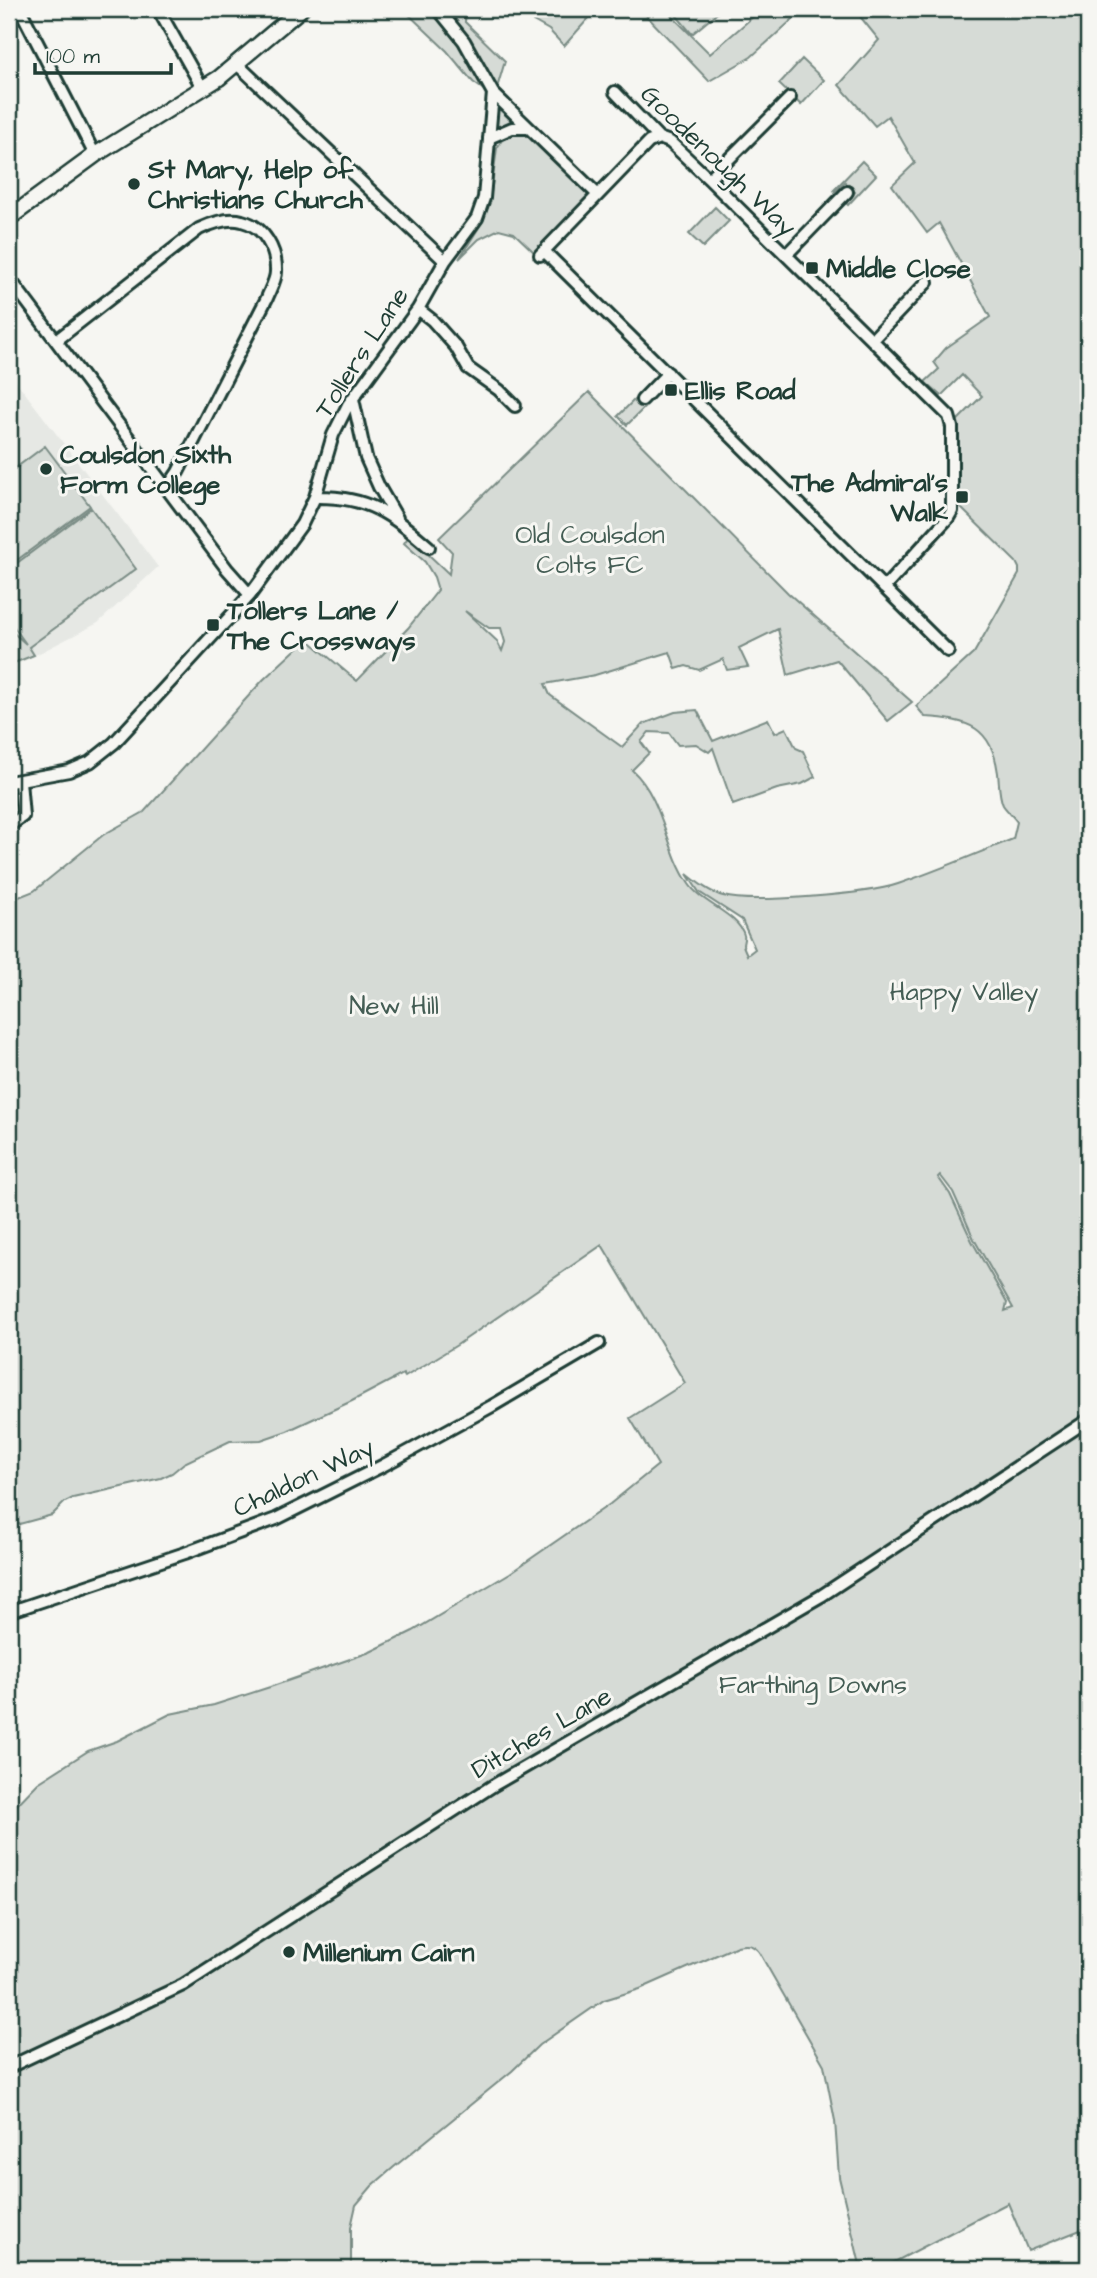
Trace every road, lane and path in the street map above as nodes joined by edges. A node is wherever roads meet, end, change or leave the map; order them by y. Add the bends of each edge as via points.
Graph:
1 (20, 9) edge
2 (158, 9) edge
3 (301, 9) edge
4 (438, 9) edge
5 (237, 64) junction
6 (203, 89) junction
7 (615, 92) dead end
8 (493, 93) junction
9 (790, 98) dead end
10 (527, 128) junction
11 (489, 138) junction
12 (659, 138) junction
13 (95, 155) junction
14 (709, 179) junction
15 (847, 192) dead end
16 (598, 195) junction
17 (9, 218) edge
18 (786, 255) junction
19 (445, 261) junction
20 (9, 278) edge
21 (927, 282) dead end
22 (418, 309) junction
23 (57, 340) junction
24 (872, 340) junction
25 (668, 373) junction
26 (353, 399) junction
27 (642, 400) dead end
28 (515, 406) dead end
29 (167, 488) junction
30 (315, 497) junction
31 (397, 518) junction
32 (429, 547) dead end
33 (884, 588) junction
34 (250, 595) junction
35 (948, 651) dead end
36 (15, 782) edge
37 (9, 825) edge
38 (598, 1343) dead end
39 (1088, 1420) edge
40 (9, 1612) edge
41 (9, 2067) edge

1 - 13 street
2 - 6 street
3 - 5 main road
4 - 8 street via 464,41
5 - 6 main road
5 - 19 street
6 - 13 main road
7 - 12 street, Goodenough Way
8 - 10 street
8 - 11 street, Tollers Lane
9 - 14 street
10 - 11 street via 512,128
10 - 16 street
11 - 19 street, Tollers Lane via 481,207
12 - 14 street, Goodenough Way via 670,142
12 - 16 street via 649,142
13 - 17 main road
14 - 18 street, Goodenough Way
15 - 18 street
16 - 25 street via 542,253
18 - 24 street, Goodenough Way
19 - 22 street, Tollers Lane
20 - 23 street
21 - 24 street
22 - 26 street, Tollers Lane
22 - 28 street via 456,347 468,368
23 - 29 street
23 - 29 street via 199,229 216,221 242,221 260,230 273,249 276,274
24 - 33 street, Goodenough Way via 949,416 952,427 952,511
25 - 27 street
25 - 33 street
26 - 30 street, Tollers Lane via 333,435
26 - 31 street via 366,458
29 - 34 street
30 - 31 street via 354,500
30 - 34 street, Tollers Lane via 302,524
31 - 32 street
33 - 35 street
34 - 36 street, Tollers Lane via 114,743 69,771
36 - 37 street, Tollers Lane via 23,816
38 - 40 street, Chaldon Way via 492,1406 276,1519
39 - 41 street, Ditches Lane via 821,1596 495,1784 183,1985

